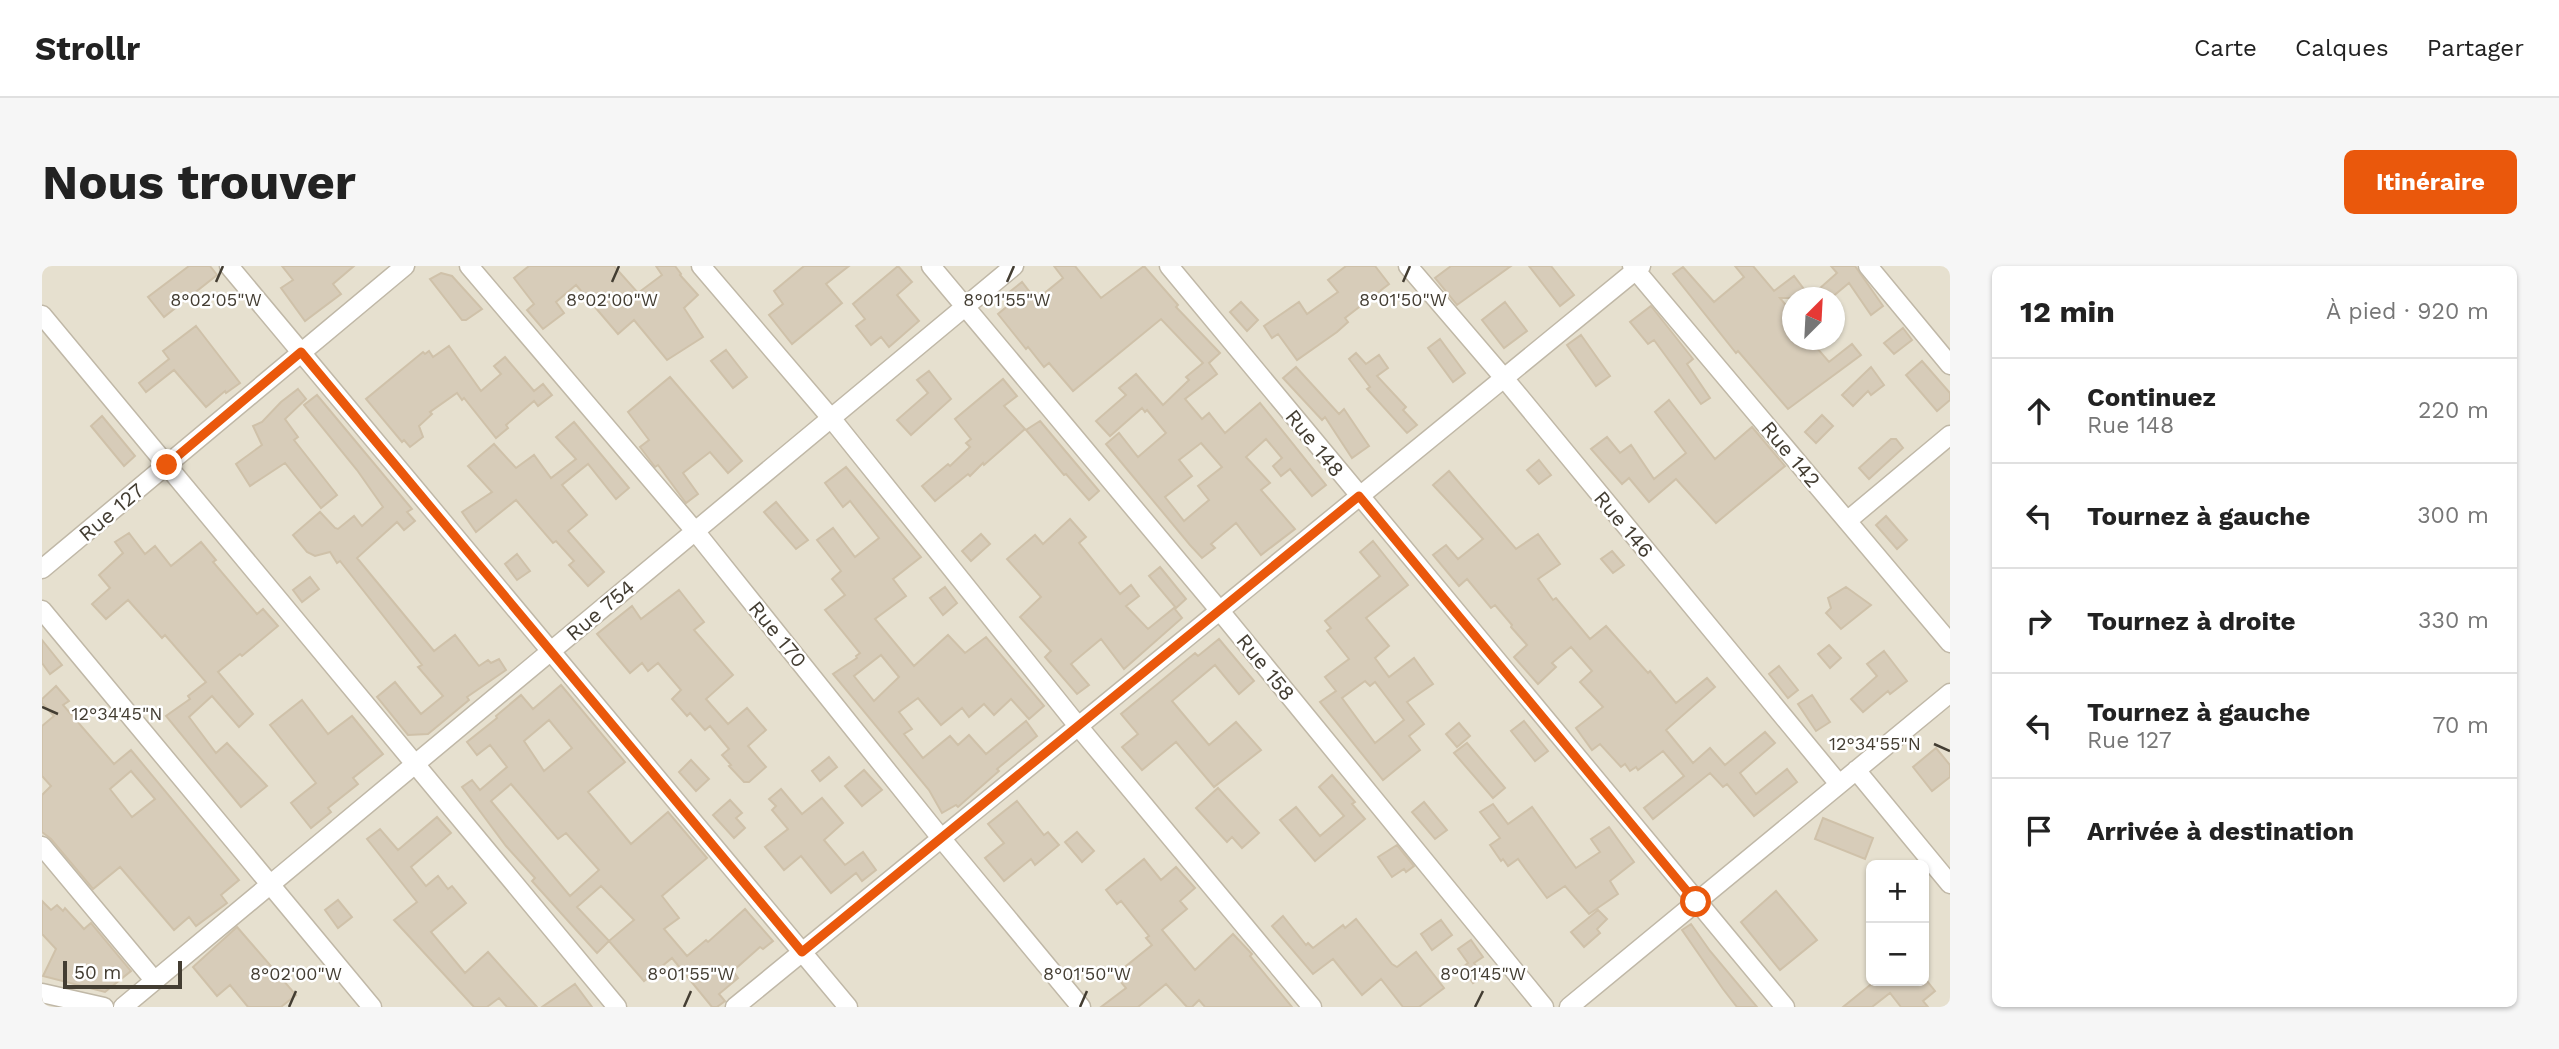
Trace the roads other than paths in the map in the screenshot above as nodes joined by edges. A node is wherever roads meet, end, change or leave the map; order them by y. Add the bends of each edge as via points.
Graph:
1 (229, 266) edge
2 (405, 266) edge
3 (469, 266) edge
4 (701, 266) edge
5 (931, 266) edge
6 (1014, 266) edge
7 (1169, 266) edge
8 (1408, 266) edge
9 (1868, 266) edge
10 (1636, 268) edge
11 (965, 306) junction
12 (42, 315) edge
13 (301, 352) junction
14 (1950, 365) edge
15 (1504, 378) junction
16 (831, 418) junction
17 (1950, 435) edge
18 (167, 465) junction
19 (1359, 496) junction
20 (1847, 521) junction
21 (695, 531) junction
22 (42, 569) edge
23 (42, 610) edge
24 (1220, 611) junction
25 (1950, 643) edge
26 (551, 651) junction
27 (1950, 693) edge
28 (1078, 726) junction
29 (415, 764) junction
30 (1856, 770) junction
31 (1839, 784) junction
32 (941, 838) junction
33 (42, 846) edge
34 (270, 884) junction
35 (1950, 884) edge
36 (1696, 902) junction
37 (802, 952) junction
38 (154, 980) junction
39 (42, 993) edge
40 (370, 1006) edge
41 (104, 1007) edge
42 (122, 1007) edge
43 (617, 1007) edge
44 (735, 1007) edge
45 (848, 1007) edge
46 (1081, 1007) edge
47 (1312, 1007) edge
48 (1544, 1007) edge
49 (1569, 1007) edge
50 (1785, 1007) edge

1 - 13 street
2 - 13 street, Rue 127
3 - 21 street, Rue 170
4 - 16 street
5 - 11 street, Rue 158
6 - 11 street, Rue 754
7 - 19 street, Rue 148
8 - 15 street, Rue 146
9 - 14 street
10 - 15 street
10 - 20 street, Rue 142
11 - 16 street, Rue 754
11 - 24 street, Rue 158
12 - 18 street
13 - 18 street, Rue 127
13 - 26 street
15 - 19 street
15 - 31 street, Rue 146
16 - 21 street, Rue 754
16 - 28 street
17 - 20 street
18 - 22 street, Rue 127
18 - 29 street
19 - 24 street
19 - 36 street, Rue 148
20 - 25 street, Rue 142
21 - 26 street, Rue 754
21 - 32 street, Rue 170
23 - 34 street
24 - 28 street
24 - 48 street, Rue 158
26 - 29 street, Rue 754
26 - 37 street
27 - 30 street
28 - 32 street
28 - 47 street
29 - 34 street, Rue 754
29 - 43 street
30 - 31 street
30 - 35 street
31 - 36 street
32 - 37 street
32 - 46 street, Rue 170
33 - 38 street
34 - 38 street, Rue 754
34 - 40 street
36 - 49 street
36 - 50 street, Rue 148
37 - 44 street
37 - 45 street
38 - 42 street, Rue 754
39 - 41 street

